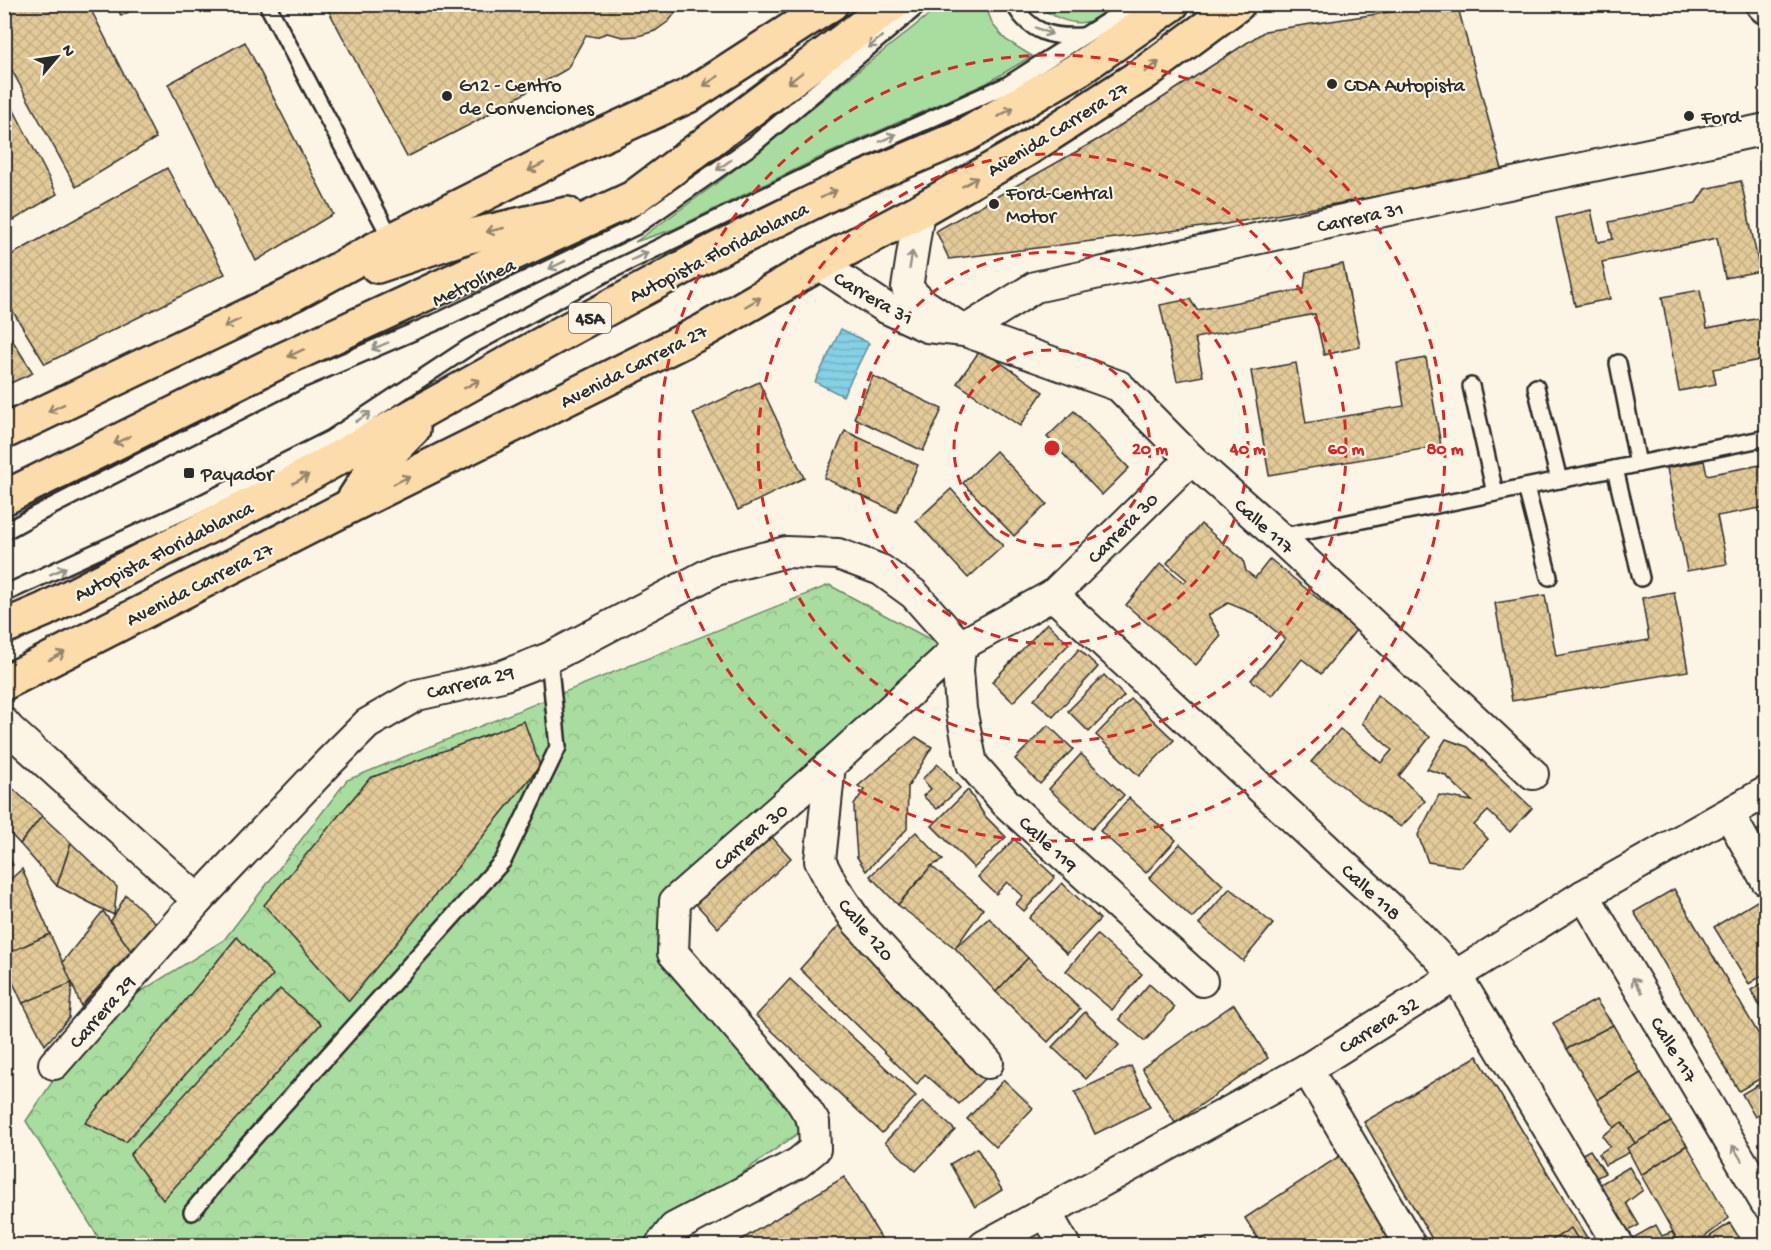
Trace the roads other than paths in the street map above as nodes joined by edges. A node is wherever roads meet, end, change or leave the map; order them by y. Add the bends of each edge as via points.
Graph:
1 (267, 4) edge
2 (831, 4) edge
3 (892, 4) edge
4 (920, 4) edge
5 (1014, 4) edge
6 (1134, 4) edge
7 (1172, 4) edge
8 (1238, 4) edge
9 (1084, 36) junction
10 (1767, 129) edge
11 (633, 198) junction
12 (919, 211) junction
13 (392, 240) junction
14 (819, 264) junction
15 (296, 293) junction
16 (965, 331) junction
17 (1617, 363) dead end
18 (1471, 386) dead end
19 (1536, 387) dead end
20 (439, 402) junction
21 (4, 432) edge
22 (1767, 438) edge
23 (1191, 459) junction
24 (1638, 464) junction
25 (1615, 469) junction
26 (1559, 480) junction
27 (1526, 487) junction
28 (1495, 493) junction
29 (4, 498) edge
30 (350, 506) junction
31 (4, 532) edge
32 (1279, 537) junction
33 (1549, 577) dead end
34 (1641, 578) dead end
35 (4, 594) edge
36 (1053, 595) junction
37 (4, 627) edge
38 (549, 658) junction
39 (959, 658) junction
40 (4, 682) edge
41 (4, 723) edge
42 (830, 765) junction
43 (1533, 774) dead end
44 (1767, 792) edge
45 (1729, 814) junction
46 (1767, 879) edge
47 (1584, 895) junction
48 (198, 900) junction
49 (1456, 975) junction
50 (1202, 981) dead end
51 (988, 1063) dead end
52 (54, 1064) dead end
53 (1307, 1070) junction
54 (1767, 1203) edge
55 (1045, 1211) junction
56 (192, 1212) dead end
57 (660, 1245) edge
58 (984, 1245) edge
59 (1065, 1245) edge
60 (1411, 1245) edge
61 (1619, 1245) edge

1 - 13 lane
2 -> 13 highway via 690,95
3 -> 11 highway
4 -> 31 lane, Metrolínea via 753,145 635,227 441,320 301,380
5 -> 9 lane via 1020,15 1038,30 1061,37
6 - 9 lane
20 -> 7 highway, Autopista Floridablanca / 45A via 714,251 841,188 966,135 1082,67
12 -> 8 highway, Avenida Carrera 27 via 1027,149 1146,72
35 -> 9 lane via 194,507 330,439 470,347 614,269 835,162 1007,85
10 - 16 street, Carrera 31 via 1035,287
11 -> 15 highway via 461,238
11 -> 29 highway via 280,361
12 - 14 highway, Avenida Carrera 27
16 -> 12 street, Carrera 31 via 922,303 907,288
13 - 15 highway
14 - 16 street, Carrera 31 via 886,308 927,327
30 -> 14 highway, Avenida Carrera 27 via 703,331
15 -> 21 highway
16 - 23 street, Calle 117 via 1119,386
17 - 24 lane
18 - 28 lane
19 - 26 lane
20 - 30 highway via 372,471
37 -> 20 highway, Autopista Floridablanca / 45A via 273,494
22 - 24 lane
23 - 32 street, Calle 117
23 - 36 street, Carrera 30
24 - 25 lane
25 - 26 lane
25 - 34 lane
26 - 27 lane
27 - 28 lane
27 - 33 lane
28 - 32 lane
40 -> 30 highway, Avenida Carrera 27
32 - 43 street, Calle 117
36 - 39 street, Carrera 30
36 - 49 street, Calle 118 via 1404,921
38 - 39 street, Carrera 29 via 716,570 786,552 838,554 881,570 914,594
38 - 48 street, Carrera 29 via 502,676 417,695 367,724
38 - 56 lane via 558,747 503,861 234,1160
39 - 42 street, Carrera 30
39 - 50 street, Calle 119 via 961,709 972,764 1006,803
41 - 48 street
42 - 51 street, Calle 120 via 820,861 833,886 857,922
42 - 57 street, Carrera 30 via 675,901 673,952 799,1098 814,1122 815,1149 798,1163 674,1228
44 - 45 street, Carrera 32
45 - 46 street
45 - 47 street, Carrera 32
47 - 49 street, Carrera 32
54 -> 47 street, Calle 117
48 - 52 street, Carrera 29
49 - 53 street, Carrera 32
49 - 61 street, Calle 118
53 - 55 street, Carrera 32
53 - 60 street
55 - 58 street, Carrera 32
55 - 59 street

